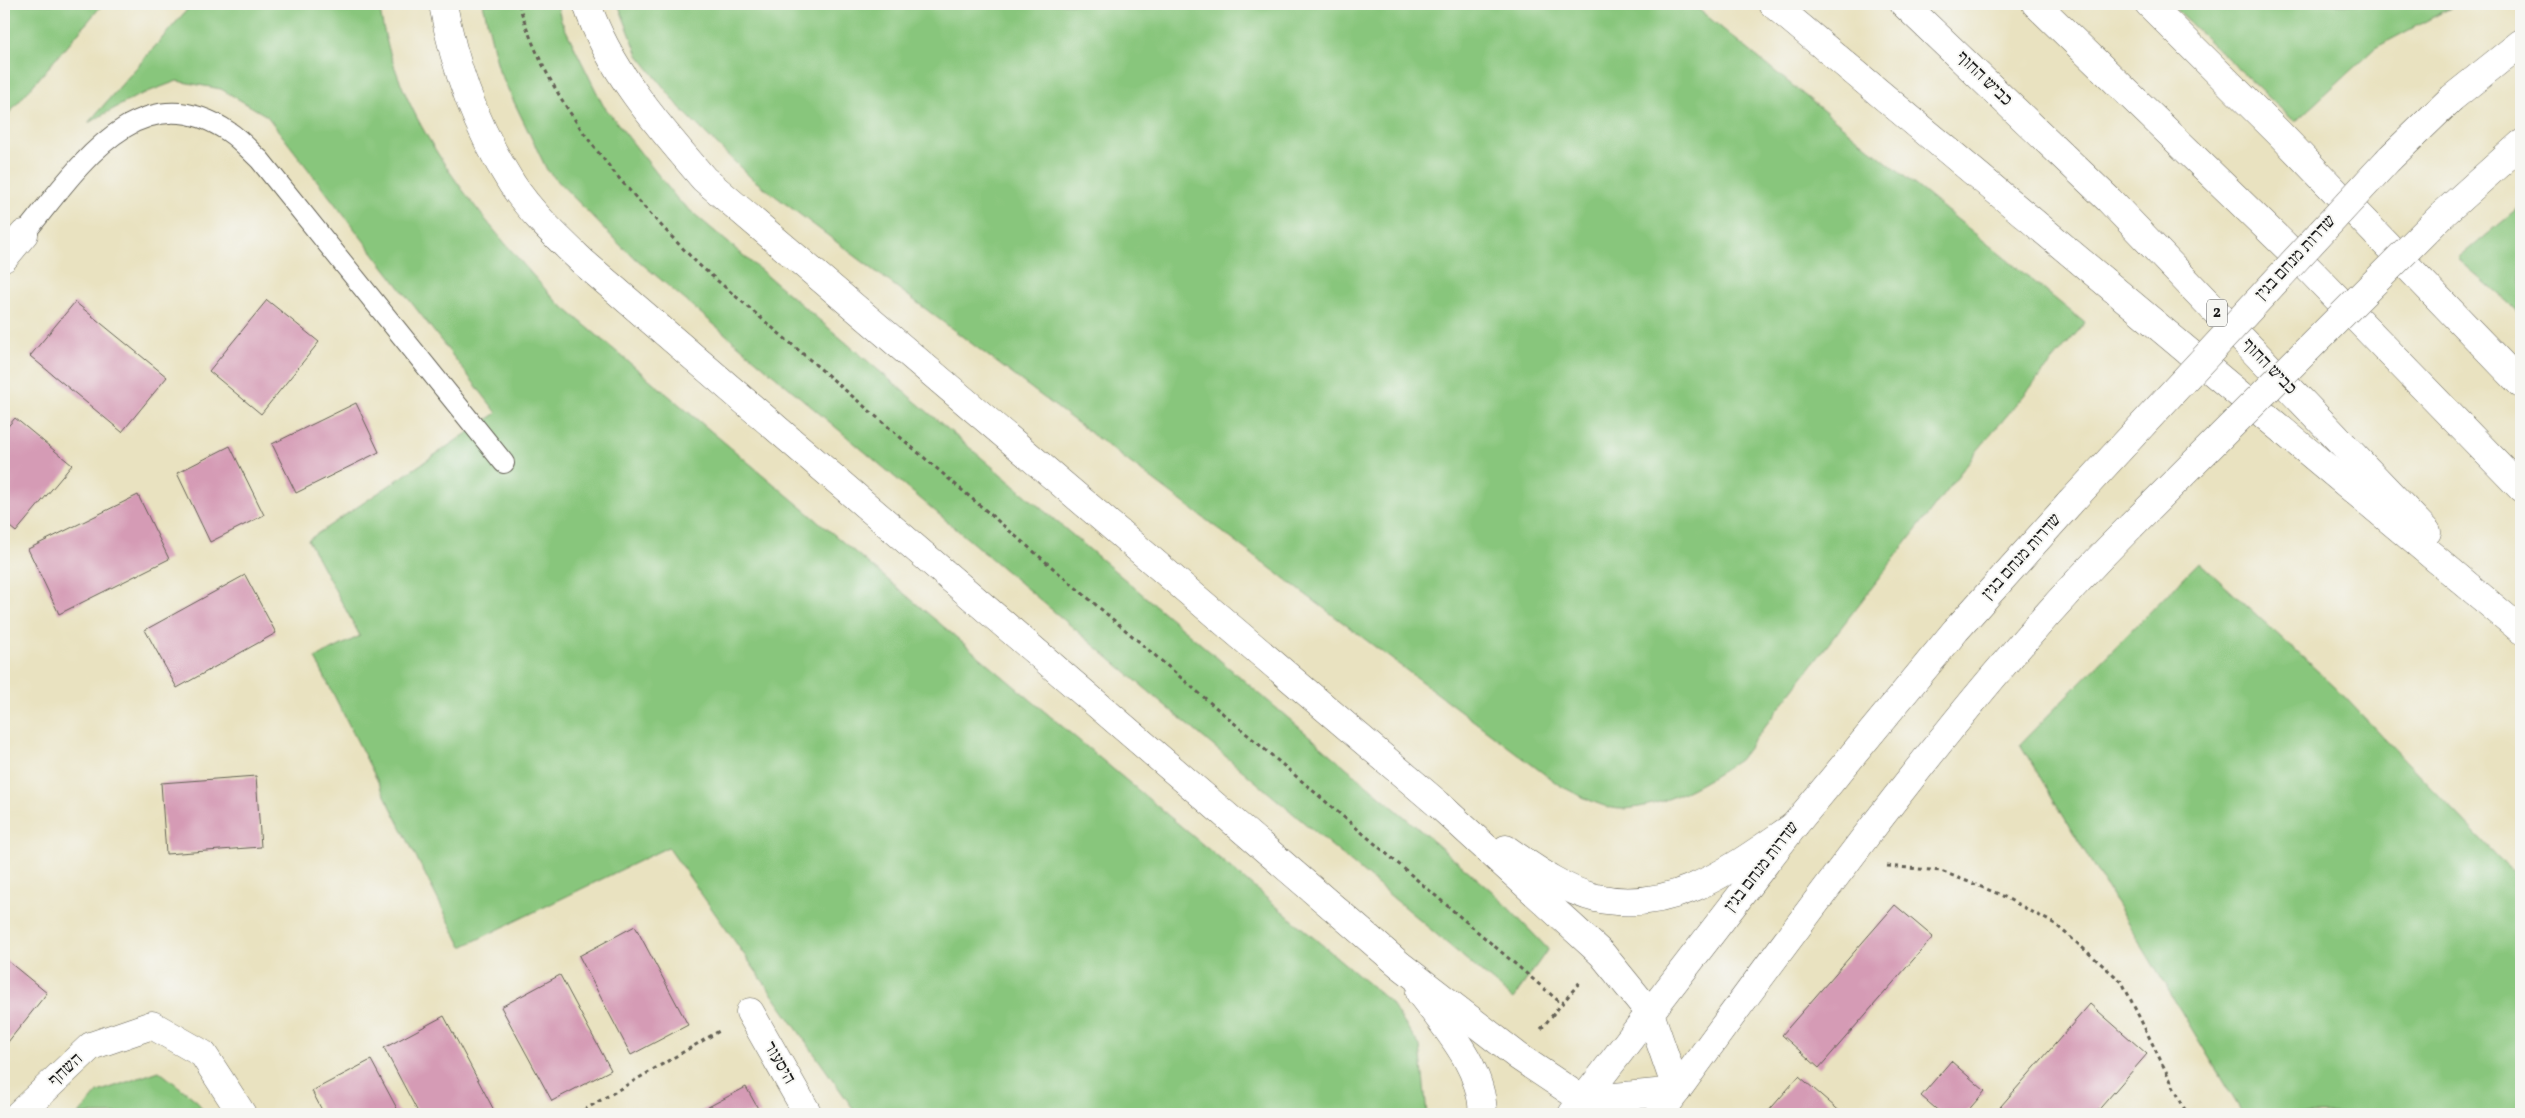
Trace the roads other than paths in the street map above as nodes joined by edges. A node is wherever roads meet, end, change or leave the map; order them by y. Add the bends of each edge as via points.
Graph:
1 (443, 4) edge
2 (587, 4) edge
3 (1773, 4) edge
4 (1904, 4) edge
5 (2036, 4) edge
6 (2149, 4) edge
7 (2521, 43) edge
8 (2521, 144) edge
9 (24, 234) joint
10 (4, 258) edge
11 (2521, 384) edge
12 (504, 463) dead end
13 (2521, 488) edge
14 (2521, 630) edge
15 (1438, 804) junction
16 (1794, 826) junction
17 (1400, 965) junction
18 (750, 1012) road end
19 (1650, 1013) junction
20 (1677, 1091) junction
21 (1577, 1107) edge
22 (19, 1114) edge
23 (242, 1114) edge
24 (808, 1114) edge
25 (1483, 1114) edge
26 (1660, 1114) edge

1 - 17 main road via 465,86 487,138 512,185 543,223 590,269
2 - 15 main road via 595,28 648,114 704,179
3 - 14 main road
4 - 14 main road, כביש החוף / 2 via 2109,200
5 - 13 main road via 2298,259
6 - 11 main road via 2286,140
7 - 16 main road, שדרות מנחם בגין, bridge via 2452,98 2389,159 1956,630
8 - 20 main road, bridge via 2442,214 2072,584 1955,721
9 - 10 main road
9 - 12 lane via 92,153 122,127 144,117 174,113 201,117 230,132 260,160
15 - 16 main road via 1552,879 1595,898 1636,902 1668,897 1714,879
15 - 19 main road via 1602,954
16 - 19 main road, שדרות מנחם בגין
17 - 21 main road
17 - 25 main road via 1460,1048 1478,1083
18 - 24 main road, היסעור
19 - 20 main road
19 - 21 main road, שדרות מנחם בגין
20 - 21 main road
20 - 26 main road
22 - 23 main road, השחף via 91,1046 152,1025 203,1054

